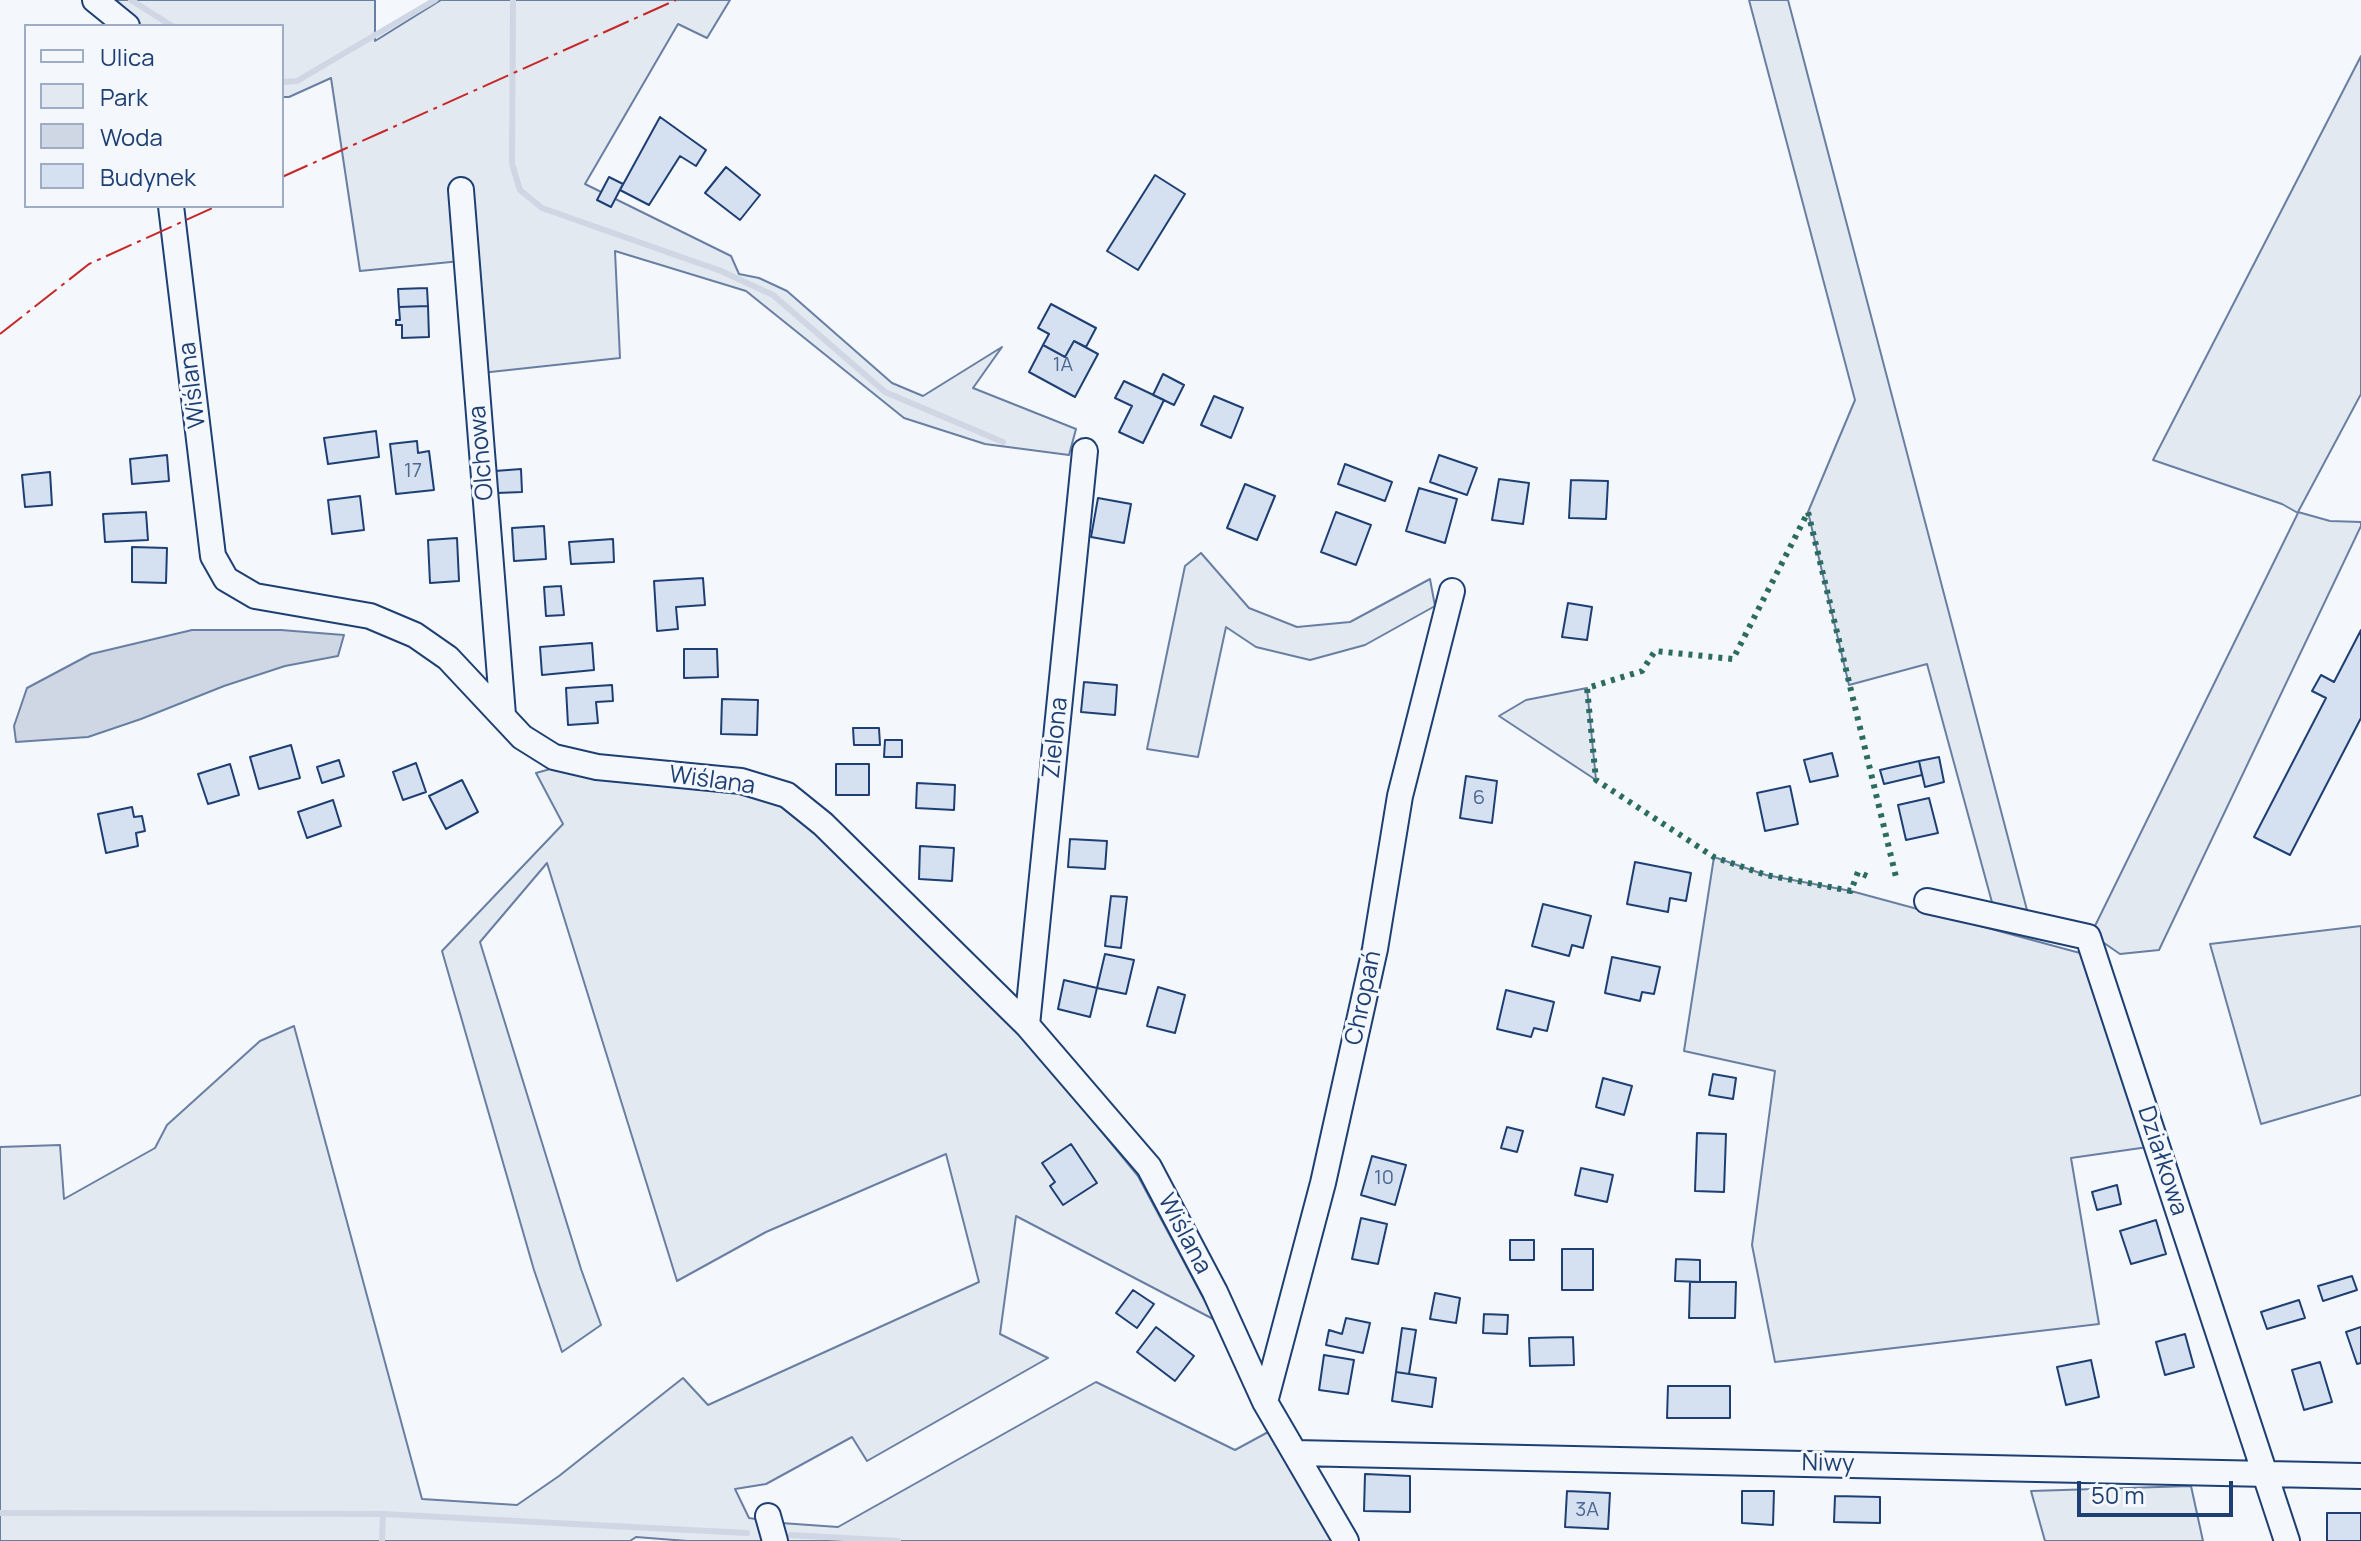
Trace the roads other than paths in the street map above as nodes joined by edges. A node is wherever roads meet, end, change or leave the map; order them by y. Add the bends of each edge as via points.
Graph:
1 (95, 0) edge
2 (125, 24) edge
3 (461, 190) dead end
4 (171, 208) edge
5 (1085, 451) dead end
6 (1452, 591) dead end
7 (503, 715) junction
8 (1927, 901) dead end
9 (1027, 1025) junction
10 (1265, 1402) junction
11 (1295, 1453) junction
12 (2265, 1473) junction
13 (2361, 1476) edge
14 (768, 1516) dead end
15 (775, 1541) edge
16 (1346, 1541) edge
17 (2287, 1541) edge

1 - 2 street
3 - 7 street, Olchowa
4 - 7 street, Wiślana via 213,556 226,579 255,596 370,616 415,635 448,658
5 - 9 street, Zielona
6 - 10 street, Chropań via 1400,796 1375,949 1323,1183
7 - 9 street, Wiślana via 522,737 554,757 597,767 741,781 787,795
8 - 12 street, Działkowa via 2088,937
9 - 10 street, Wiślana via 1149,1167
10 - 11 street, Wiślana
11 - 12 street, Niwy
11 - 16 street, Wiślana
12 - 13 street, Niwy
12 - 17 street, Działkowa
14 - 15 street

